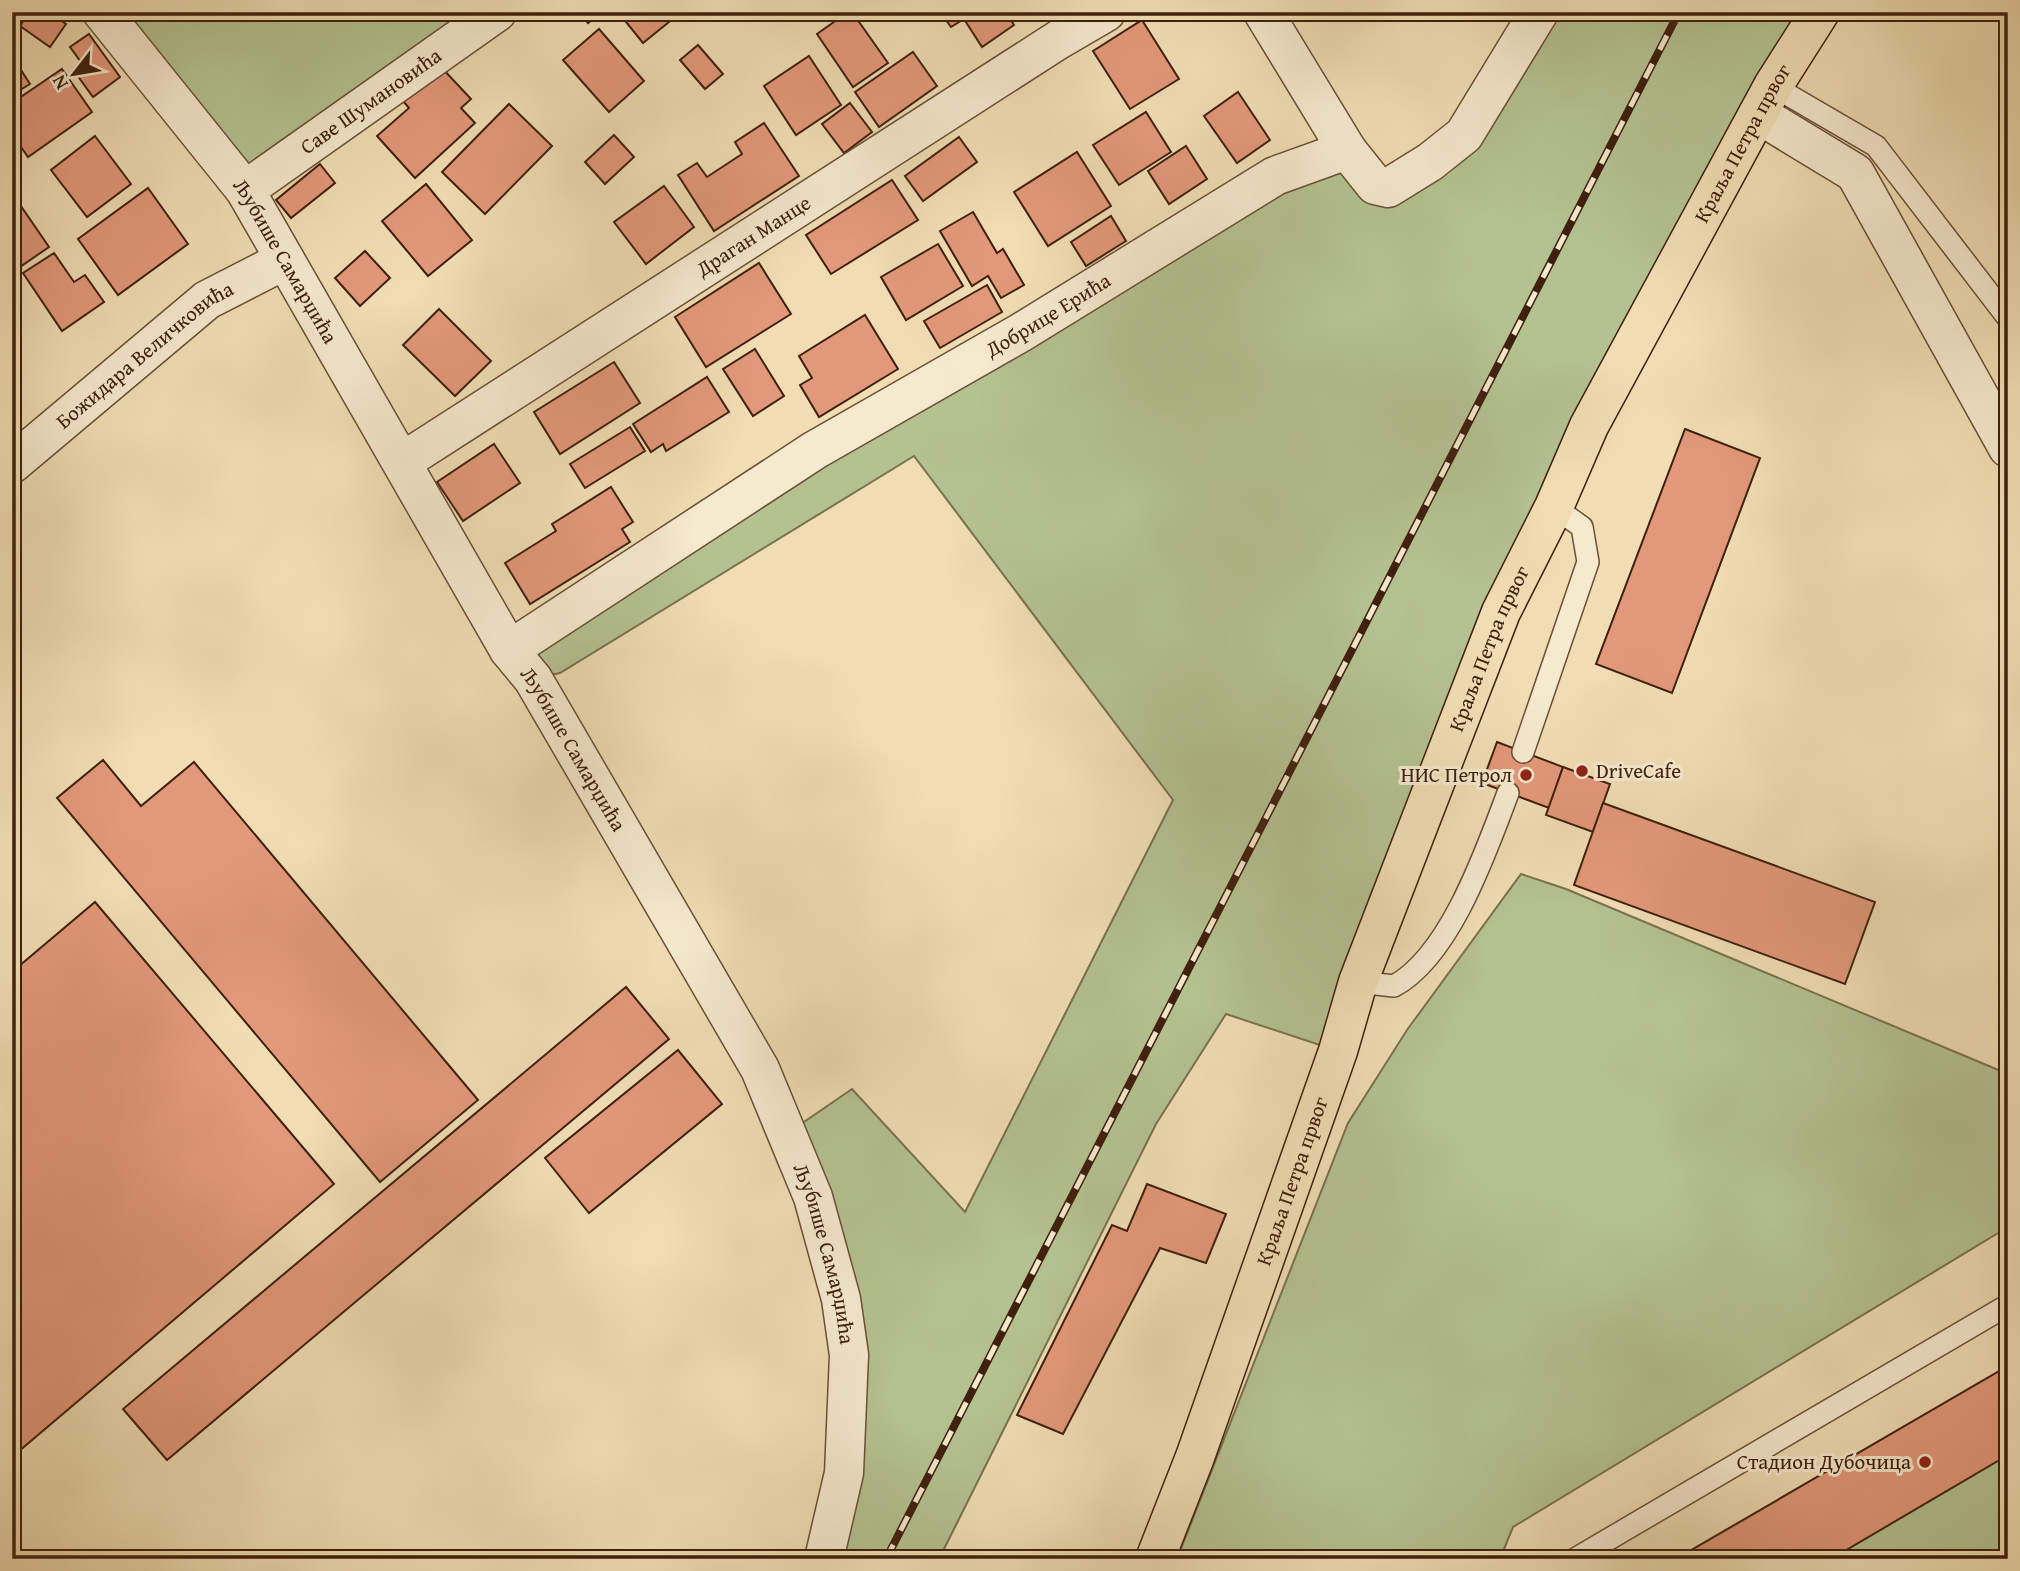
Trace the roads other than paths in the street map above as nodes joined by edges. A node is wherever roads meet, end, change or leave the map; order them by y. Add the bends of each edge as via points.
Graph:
1 (102, 12) edge
2 (497, 12) edge
3 (1106, 12) edge
4 (1263, 12) edge
5 (1539, 12) edge
6 (1820, 12) edge
7 (1765, 100) junction
8 (1347, 150) junction
9 (245, 190) junction
10 (285, 260) junction
11 (2008, 318) edge
12 (2008, 448) edge
13 (402, 462) junction
14 (12, 464) edge
15 (1554, 507) junction
16 (509, 650) junction
17 (1523, 752) dead end
18 (1508, 793) dead end
19 (1358, 982) junction
20 (2008, 1305) edge
21 (824, 1559) edge
22 (1155, 1559) edge
23 (1574, 1559) edge

1 - 9 street, Љубише Самарџића
2 - 9 street, Саве Шумановића
3 - 13 street, Драган Манце
4 - 8 street
5 - 8 street via 1464,135 1430,162 1388,188 1375,184
6 - 7 main road, Краља Петра првог
7 - 11 lane via 1877,146
7 - 12 street via 1855,173
7 - 15 main road, Краља Петра првог via 1589,426
8 - 16 street, Добрице Ерића via 1275,176 1020,333 815,450
9 - 10 street, Љубише Самарџића
10 - 13 street, Љубише Самарџића
10 - 14 street, Божидара Величковића via 207,300
13 - 16 street, Љубише Самарџића
15 - 17 lane via 1582,527 1588,562
15 - 19 main road, Краља Петра првог via 1501,612
16 - 21 street, Љубише Самарџића via 533,679 760,1069 813,1197 841,1299 849,1355 844,1473
18 - 19 lane via 1476,872 1422,965 1394,986
19 - 22 main road, Краља Петра првог via 1325,1089
20 - 23 lane

